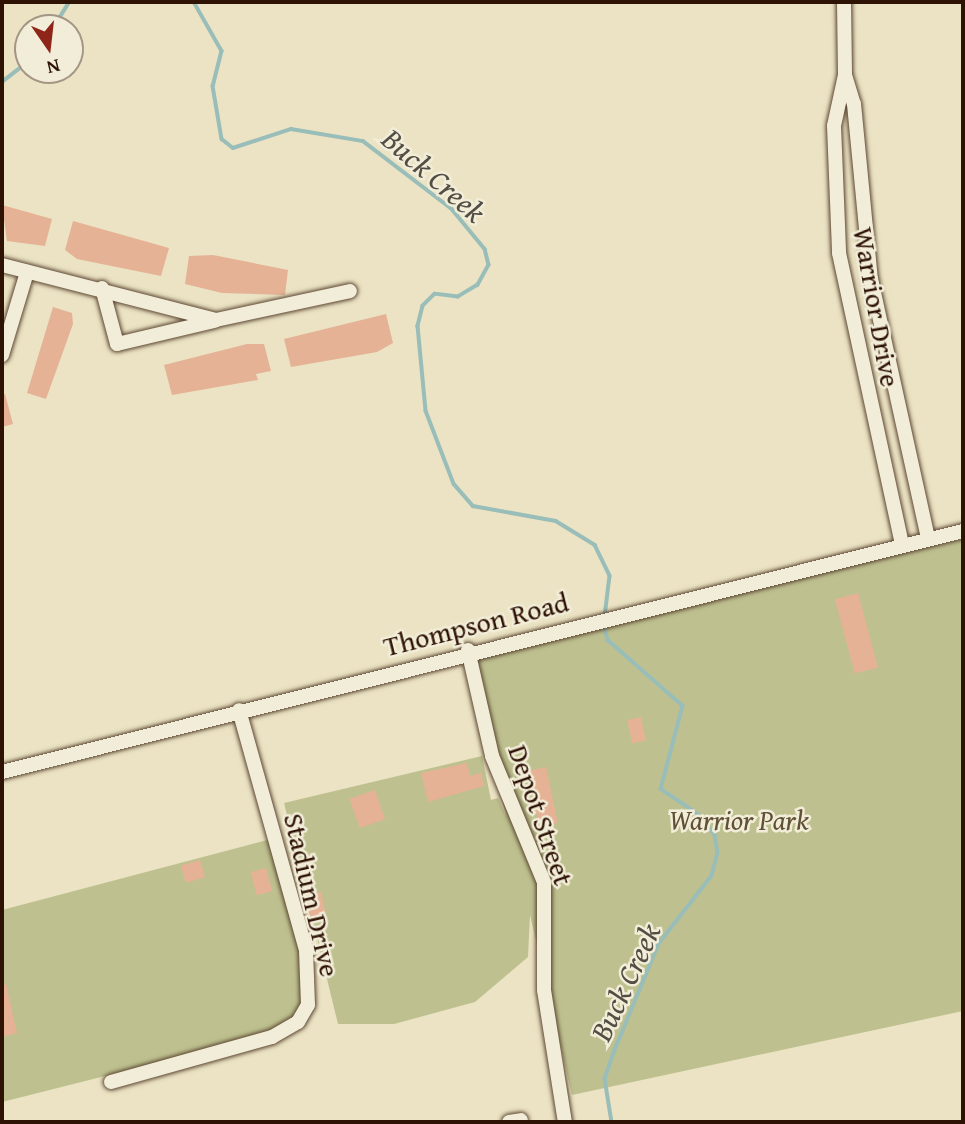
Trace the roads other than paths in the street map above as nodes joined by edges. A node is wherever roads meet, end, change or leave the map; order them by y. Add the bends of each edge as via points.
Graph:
1 (844, 2) edge
2 (845, 75) junction
3 (2, 265) edge
4 (27, 272) junction
5 (102, 288) junction
6 (350, 291) dead end
7 (216, 320) junction
8 (2, 355) edge
9 (963, 531) edge
10 (928, 539) junction
11 (902, 545) junction
12 (468, 650) junction
13 (239, 710) junction
14 (2, 772) edge
15 (111, 1082) dead end
16 (565, 1122) edge

1 - 2 street, Warrior Drive
2 - 10 street, Warrior Drive via 854,104 871,279
2 - 11 street, Warrior Drive via 834,125 839,253
3 - 4 street
4 - 5 street
4 - 8 street
5 - 7 street
5 - 7 street via 117,344
6 - 7 street
9 - 10 street, Thompson Road
10 - 11 street, Thompson Road
11 - 12 street, Thompson Road
12 - 13 street, Thompson Road
12 - 16 street, Depot Street via 498,776 544,883 544,990
13 - 14 street, Thompson Road
13 - 15 street, Stadium Drive via 306,950 308,1005 298,1021 265,1040

